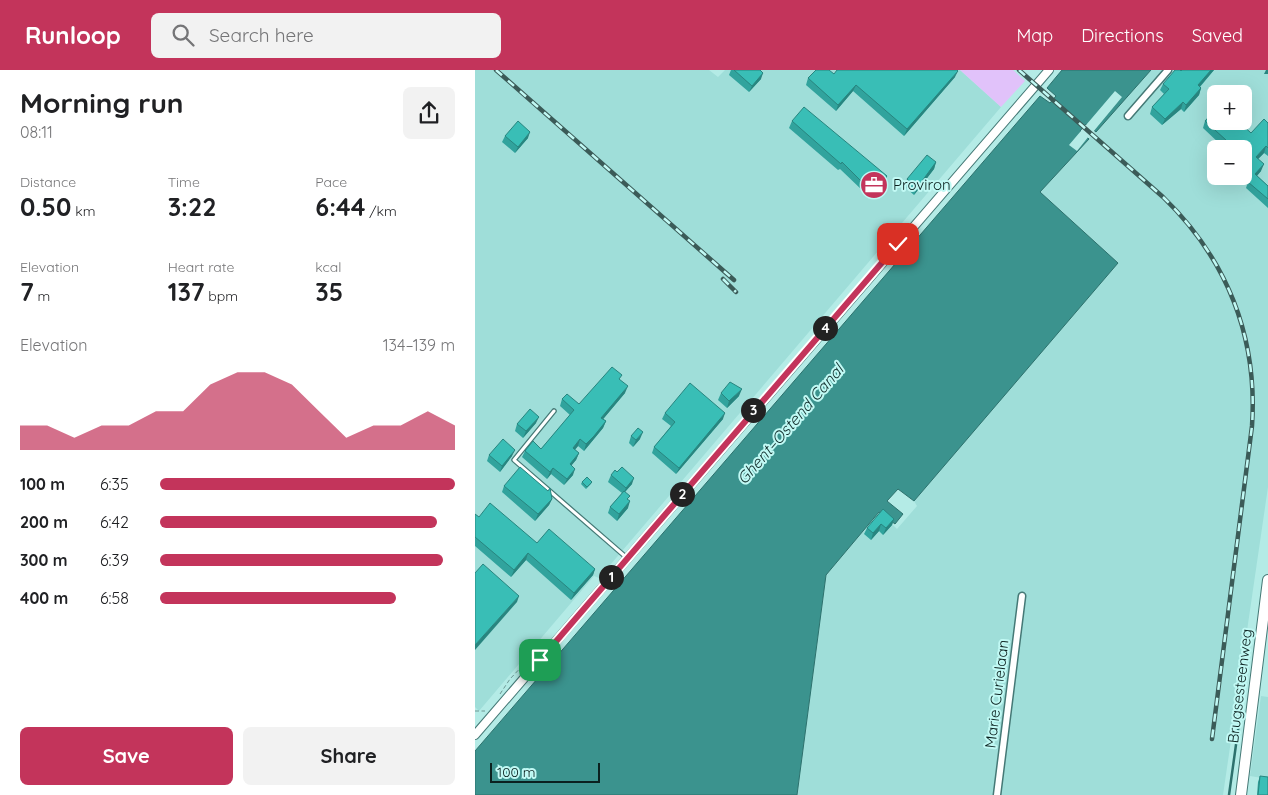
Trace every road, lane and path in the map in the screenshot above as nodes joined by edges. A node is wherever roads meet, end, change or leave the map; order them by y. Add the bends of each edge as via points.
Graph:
1 (1168, 70) edge
2 (1046, 71) edge
3 (1128, 116) dead end
4 (554, 411) dead end
5 (627, 559) junction
6 (1268, 580) edge
7 (1022, 596) dead end
8 (1267, 600) edge
9 (475, 711) edge
10 (486, 711) dead end
11 (477, 729) edge
12 (997, 795) edge
13 (1241, 795) edge

1 - 3 street
2 - 5 street
4 - 5 lane via 514,460
5 - 11 street
6 - 8 main road, Brugsesteenweg
7 - 12 street, Marie Curielaan
8 - 13 main road, Brugsesteenweg
9 - 10 path

